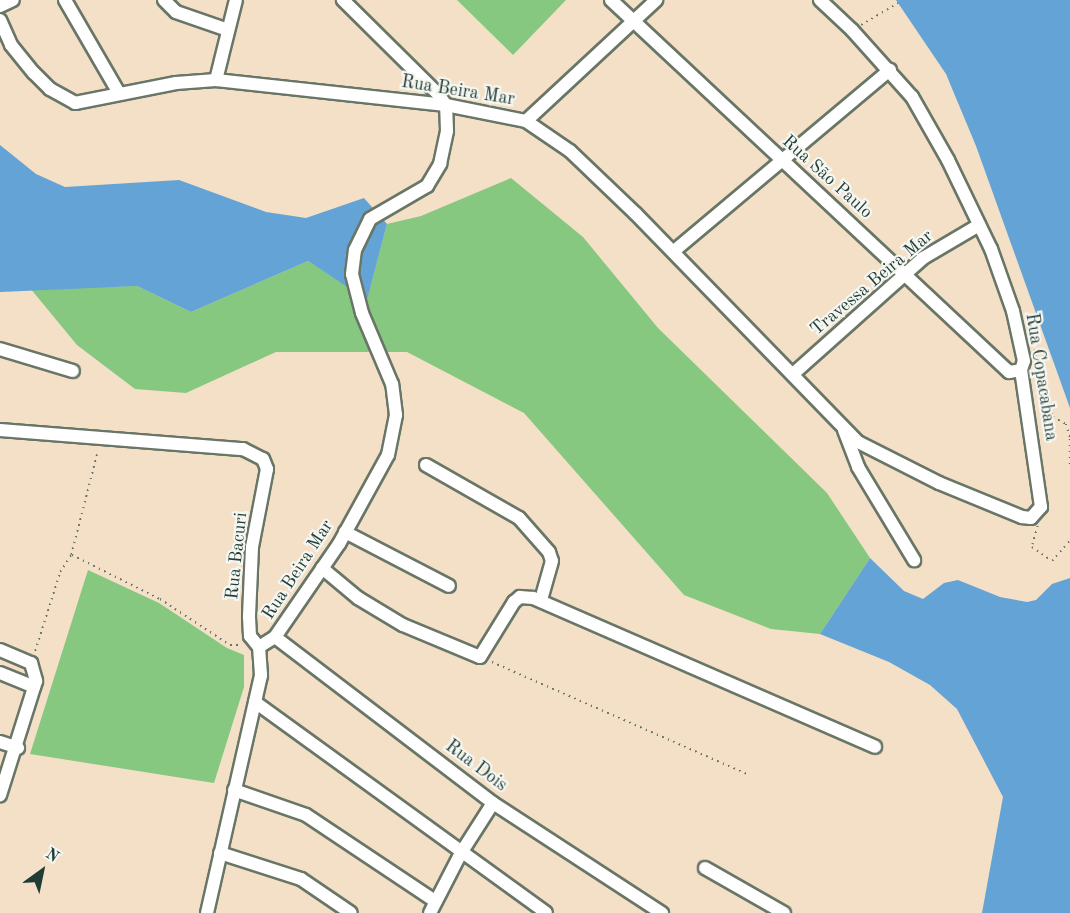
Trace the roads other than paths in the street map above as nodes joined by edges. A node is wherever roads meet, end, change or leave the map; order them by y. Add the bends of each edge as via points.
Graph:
1 (14, 0) edge
2 (65, 0) edge
3 (164, 0) edge
4 (236, 0) edge
5 (343, 0) edge
6 (611, 0) edge
7 (656, 0) edge
8 (820, 0) edge
9 (0, 6) edge
10 (0, 20) edge
11 (633, 21) junction
12 (225, 29) junction
13 (890, 70) junction
14 (216, 81) junction
15 (119, 93) junction
16 (446, 105) junction
17 (526, 121) junction
18 (784, 162) junction
19 (979, 225) junction
20 (674, 251) junction
21 (907, 273) junction
22 (0, 350) edge
23 (1021, 370) junction
24 (73, 371) dead end
25 (793, 374) junction
26 (0, 430) edge
27 (844, 430) junction
28 (858, 442) joint
29 (426, 465) dead end
30 (345, 532) junction
31 (914, 560) dead end
32 (322, 568) junction
33 (449, 586) dead end
34 (541, 600) junction
35 (275, 637) junction
36 (259, 647) junction
37 (0, 650) edge
38 (0, 673) edge
39 (34, 687) junction
40 (255, 702) junction
41 (0, 742) edge
42 (875, 747) dead end
43 (18, 748) junction
44 (234, 790) junction
45 (0, 795) edge
46 (494, 803) junction
47 (220, 853) junction
48 (461, 853) junction
49 (705, 868) dead end
50 (435, 909) edge
51 (209, 913) edge
52 (351, 913) edge
53 (546, 913) edge
54 (662, 913) edge
55 (784, 913) edge

1 - 9 street
2 - 15 street
3 - 12 street via 176,12
4 - 12 street
5 - 16 street
6 - 11 street, Rua São Paulo
7 - 11 street
8 - 13 street, Rua Copacabana
10 - 15 street, Rua Beira Mar via 11,45 34,74 63,98 75,103 90,102
11 - 17 street
11 - 18 street, Rua São Paulo
12 - 14 street
13 - 18 street
13 - 19 street, Rua Copacabana via 912,98 948,160
14 - 15 street, Rua Beira Mar
14 - 16 street, Rua Beira Mar
16 - 17 street, Rua Beira Mar
16 - 30 street, Rua Beira Mar via 447,131 440,164 427,186 370,219 355,250 352,274 363,314 392,384 396,415 388,455
17 - 20 street, Rua Beira Mar via 570,151
18 - 20 street
18 - 21 street, Rua São Paulo
19 - 21 street, Travessa Beira Mar via 930,254
19 - 23 street, Rua Copacabana via 1013,311 1024,361
20 - 25 street, Rua Beira Mar
21 - 23 street, Rua São Paulo via 1009,372
21 - 25 street, Travessa Beira Mar
22 - 24 street
23 - 28 street, Rua Copacabana via 1041,507 1031,518 939,483
25 - 27 street, Rua Beira Mar
26 - 36 street, Rua Bacuri via 243,449 263,459 267,469 252,547 249,617 250,636
27 - 28 street, Rua Beira Mar
27 - 31 street via 874,496
29 - 34 street via 519,518 549,552 552,561
30 - 32 street, Rua Beira Mar
30 - 33 street
32 - 34 street via 358,598 404,625 480,657 514,602 520,597
32 - 35 street, Rua Beira Mar
34 - 42 street
35 - 36 street, Rua Beira Mar
35 - 46 street, Rua Dois
36 - 40 street, Rua Bacuri via 261,675
37 - 39 street via 31,663
38 - 39 street
39 - 43 street
40 - 44 street, Rua Bacuri
40 - 48 street
41 - 43 street
43 - 45 street
44 - 47 street, Rua Bacuri
44 - 50 street via 306,815
46 - 48 street
46 - 54 street, Rua Dois
47 - 51 street, Rua Bacuri
47 - 52 street via 301,879
48 - 50 street
48 - 53 street
49 - 55 street

